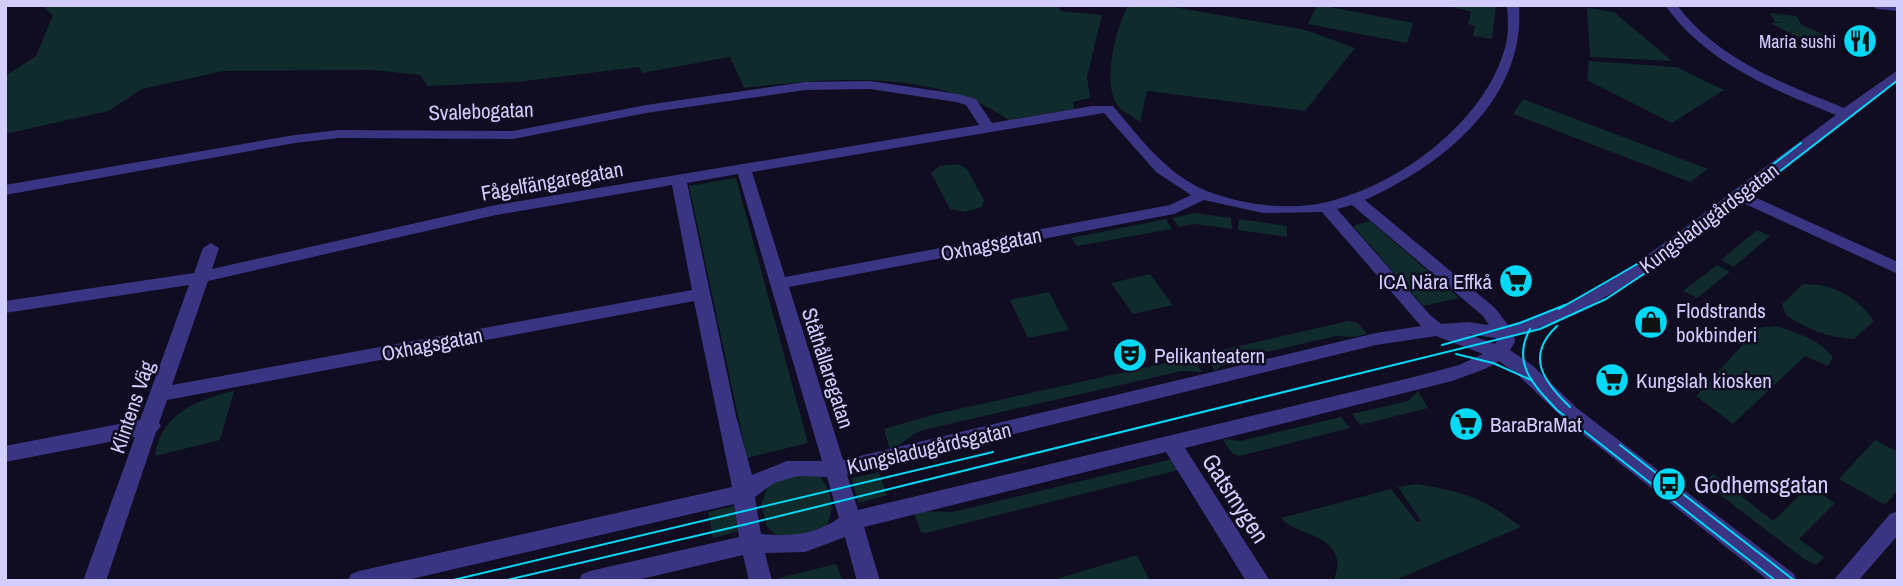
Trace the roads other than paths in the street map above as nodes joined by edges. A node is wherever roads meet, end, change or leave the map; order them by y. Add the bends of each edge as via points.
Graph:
1 (1513, 5) edge
2 (1671, 5) edge
3 (1877, 5) edge
4 (1898, 7) edge
5 (1898, 74) edge
6 (1846, 114) junction
7 (988, 126) junction
8 (744, 169) junction
9 (679, 181) junction
10 (5, 190) edge
11 (1201, 194) junction
12 (1738, 195) junction
13 (1356, 200) junction
14 (1326, 207) junction
15 (211, 248) dead end
16 (1898, 269) edge
17 (199, 278) junction
18 (777, 284) junction
19 (702, 294) junction
20 (5, 307) edge
21 (1437, 330) junction
22 (1502, 343) junction
23 (162, 394) junction
24 (151, 426) junction
25 (1171, 443) junction
26 (5, 454) edge
27 (836, 470) junction
28 (745, 494) junction
29 (1898, 520) edge
30 (852, 521) junction
31 (753, 543) junction
32 (94, 581) edge
33 (359, 581) edge
34 (590, 581) edge
35 (761, 581) edge
36 (869, 581) edge
37 (1259, 581) edge
38 (1786, 581) edge
39 (1844, 581) edge

1 - 13 street via 1511,50 1499,81 1476,113 1422,162
2 - 6 street via 1695,33 1741,66
3 - 4 street
5 - 6 street, Kungsladugårdsgatan
6 - 12 street, Kungsladugårdsgatan
7 - 8 street, Fågelfängaregatan
7 - 10 street, Svalebogatan via 971,102 958,98 870,85 805,86 646,109 513,135 339,134 295,139
7 - 11 street, Fågelfängaregatan via 1108,109 1152,159
8 - 9 street, Fågelfängaregatan
8 - 18 street, Ståthållaregatan
9 - 17 street, Fågelfängaregatan via 496,210
9 - 19 street
11 - 14 street via 1258,206
11 - 18 street, Oxhagsgatan via 1174,209
12 - 16 street
12 - 22 street, Kungsladugårdsgatan via 1611,288
13 - 14 street
13 - 22 street via 1489,312
14 - 21 street
15 - 17 street, Klintens Väg
17 - 20 street, Fågelfängaregatan
17 - 23 street, Klintens Väg
18 - 27 street, Ståthållaregatan
19 - 23 street, Oxhagsgatan
19 - 28 street
21 - 22 street
21 - 27 street, Kungsladugårdsgatan via 1281,361
22 - 25 street, Kungsladugårdsgatan via 1472,366 1414,384
22 - 38 street via 1571,414
23 - 24 street, Klintens Väg
24 - 26 street
24 - 32 street, Klintens Väg
25 - 30 street, Kungsladugårdsgatan
25 - 37 street, Gatsmygen
27 - 28 street, Kungsladugårdsgatan via 800,467 778,471 760,478
27 - 30 street, Ståthållaregatan
28 - 31 street
28 - 33 street, Kungsladugårdsgatan
29 - 39 street
30 - 31 street, Kungsladugårdsgatan via 812,544
30 - 36 street, Ståthållaregatan
31 - 34 street, Kungsladugårdsgatan
31 - 35 street

